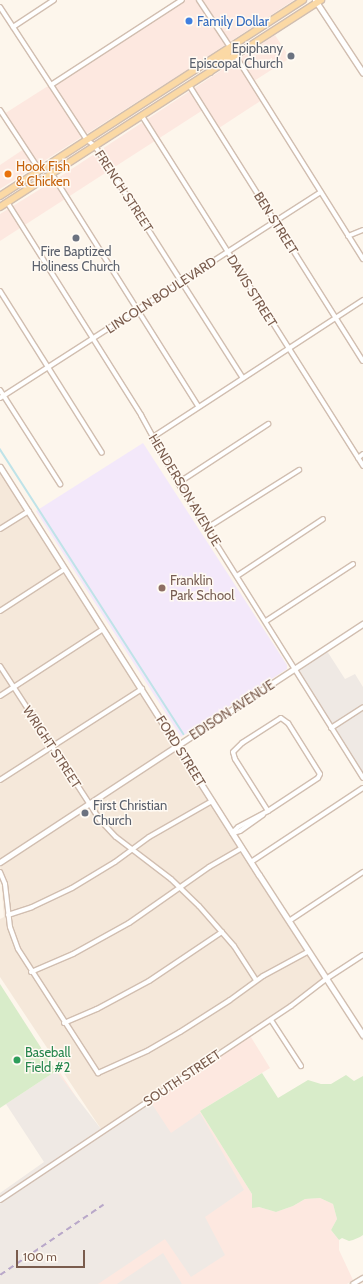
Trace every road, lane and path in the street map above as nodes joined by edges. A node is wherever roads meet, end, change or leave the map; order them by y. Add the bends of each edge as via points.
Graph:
1 (54, 0) edge
2 (182, 0) edge
3 (199, 0) edge
4 (303, 0) edge
5 (317, 1) edge
6 (0, 6) edge
7 (13, 27) junction
8 (240, 41) junction
9 (230, 47) junction
10 (236, 55) junction
11 (210, 72) junction
12 (363, 72) edge
13 (51, 85) junction
14 (189, 85) junction
15 (0, 110) edge
16 (142, 116) junction
17 (87, 140) junction
18 (95, 146) junction
19 (40, 171) junction
20 (52, 174) junction
21 (321, 192) junction
22 (0, 196) edge
23 (7, 202) junction
24 (0, 207) edge
25 (275, 222) junction
26 (363, 230) edge
27 (348, 236) junction
28 (228, 252) junction
29 (363, 259) edge
30 (182, 282) junction
31 (0, 291) edge
32 (363, 300) edge
33 (137, 310) junction
34 (336, 317) junction
35 (93, 339) junction
36 (288, 348) junction
37 (363, 361) edge
38 (48, 368) junction
39 (243, 378) junction
40 (0, 390) edge
41 (2, 397) edge
42 (199, 407) junction
43 (268, 424) dead end
44 (153, 437) junction
45 (102, 453) dead end
46 (363, 454) edge
47 (358, 458) junction
48 (363, 466) edge
49 (0, 468) edge
50 (299, 470) dead end
51 (178, 483) junction
52 (60, 484) dead end
53 (29, 511) junction
54 (322, 519) dead end
55 (207, 528) junction
56 (0, 530) edge
57 (353, 564) dead end
58 (65, 569) junction
59 (237, 576) junction
60 (0, 611) edge
61 (266, 621) junction
62 (363, 624) edge
63 (104, 629) junction
64 (0, 666) edge
65 (295, 669) junction
66 (14, 687) junction
67 (142, 689) junction
68 (0, 696) edge
69 (363, 707) edge
70 (331, 728) junction
71 (178, 746) junction
72 (52, 747) junction
73 (363, 778) edge
74 (0, 780) edge
75 (363, 788) edge
76 (212, 801) junction
77 (89, 804) junction
78 (268, 810) junction
79 (232, 833) junction
80 (242, 848) junction
81 (133, 849) junction
82 (0, 862) edge
83 (251, 862) junction
84 (0, 872) edge
85 (363, 872) edge
86 (181, 887) junction
87 (8, 915) junction
88 (289, 921) junction
89 (222, 932) junction
90 (308, 951) junction
91 (363, 955) edge
92 (31, 972) junction
93 (326, 979) junction
94 (256, 980) junction
95 (271, 1020) junction
96 (64, 1023) junction
97 (363, 1035) edge
98 (301, 1066) dead end
99 (0, 1200) edge
100 (363, 1278) edge
101 (353, 1284) edge

1 - 7 street
2 - 13 street
3 - 9 street
4 - 8 main road
5 - 10 main road
5 - 12 street
6 - 7 street, FRENCH STREET
7 - 13 street, FRENCH STREET
8 - 9 main road
8 - 10 main road
9 - 11 main road via 228,54 212,65
9 - 17 main road
10 - 11 main road
10 - 21 street
11 - 14 main road
13 - 17 street, FRENCH STREET
14 - 16 main road
14 - 25 street, BEN STREET
15 - 19 street
16 - 18 main road
16 - 28 street, DAVIS STREET
17 - 18 street, FRENCH STREET
17 - 19 main road
18 - 20 main road
18 - 30 street, FRENCH STREET
19 - 22 main road
20 - 23 main road
20 - 33 street
21 - 25 street, LINCOLN BOULEVARD
21 - 27 street
23 - 24 main road
23 - 35 street, HENDERSON AVENUE
25 - 28 street, LINCOLN BOULEVARD
25 - 34 street, BEN STREET
26 - 27 street
27 - 29 street
28 - 30 street, LINCOLN BOULEVARD
28 - 36 street, DAVIS STREET
30 - 33 street, LINCOLN BOULEVARD
30 - 39 street, FRENCH STREET
31 - 38 street
32 - 34 street
33 - 35 street, LINCOLN BOULEVARD
33 - 42 street
34 - 36 street
34 - 37 street, BEN STREET
35 - 38 street, LINCOLN BOULEVARD
35 - 44 street, HENDERSON AVENUE
36 - 39 street
36 - 47 street, DAVIS STREET
38 - 41 street, LINCOLN BOULEVARD
38 - 45 street
39 - 42 street
40 - 41 street
41 - 52 street
42 - 44 street
43 - 51 street
44 - 51 street, HENDERSON AVENUE
46 - 47 street
47 - 48 street, DAVIS STREET
49 - 53 street, FORD STREET
50 - 55 street
51 - 55 street, HENDERSON AVENUE
53 - 56 street
53 - 58 street, FORD STREET
54 - 59 street
55 - 59 street, HENDERSON AVENUE
57 - 61 street
58 - 60 street
58 - 63 street, FORD STREET
59 - 61 street, HENDERSON AVENUE
61 - 65 street, HENDERSON AVENUE
62 - 65 street, EDISON AVENUE
63 - 66 street
63 - 67 street, FORD STREET
64 - 66 street, WRIGHT STREET
65 - 70 street, HENDERSON AVENUE
65 - 71 street, EDISON AVENUE
66 - 68 street
66 - 72 street, WRIGHT STREET
67 - 71 street, FORD STREET
67 - 72 street
69 - 70 street
70 - 73 street, HENDERSON AVENUE
71 - 76 street, FORD STREET
71 - 77 street, EDISON AVENUE
72 - 74 street
72 - 77 street, WRIGHT STREET
75 - 83 street
76 - 79 street, FORD STREET
76 - 81 street via 170,824
77 - 81 street, WRIGHT STREET via 111,833
77 - 82 street, EDISON AVENUE
78 - 78 street via 318,778 320,774 288,723 281,718 242,743 233,752
78 - 79 street
79 - 80 street, FORD STREET
80 - 83 street, FORD STREET
80 - 86 street via 209,866
81 - 86 street, WRIGHT STREET
81 - 87 street via 72,888
83 - 88 street, FORD STREET
84 - 87 street via 5,884
85 - 88 street
86 - 89 street, WRIGHT STREET
86 - 92 street via 142,916 73,954
87 - 92 street via 18,949
88 - 90 street, FORD STREET
89 - 94 street, WRIGHT STREET
89 - 96 street via 149,981 97,1009
90 - 93 street, FORD STREET
90 - 94 street
91 - 93 street, SOUTH STREET
92 - 96 street
93 - 95 street, SOUTH STREET via 310,994
93 - 97 street, FORD STREET
94 - 96 street via 180,1032 98,1074
95 - 98 street
95 - 99 street, SOUTH STREET
100 - 101 street

